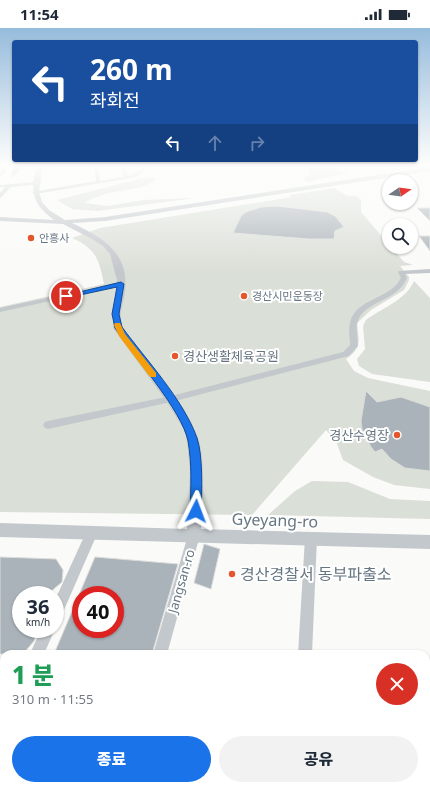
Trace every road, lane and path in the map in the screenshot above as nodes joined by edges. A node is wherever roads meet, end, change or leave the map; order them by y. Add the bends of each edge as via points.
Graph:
1 (36, 201) edge
2 (229, 201) edge
3 (36, 208) junction
4 (118, 218) junction
5 (4, 220) edge
6 (64, 222) junction
7 (96, 231) junction
8 (430, 271) edge
9 (121, 284) junction
10 (0, 310) edge
11 (171, 399) junction
12 (48, 424) dead end
13 (0, 530) edge
14 (92, 532) junction
15 (194, 535) junction
16 (311, 538) junction
17 (430, 542) edge
18 (64, 594) edge
19 (44, 638) edge
20 (39, 650) edge
21 (161, 650) edge
22 (305, 650) edge

1 - 3 street
2 - 4 street
3 - 5 street
3 - 6 street, Jangsan-ro via 44,209
4 - 6 street
4 - 7 street
5 - 6 street
6 - 7 street, Jangsan-ro
7 - 9 street, Jangsan-ro via 114,255
8 - 11 street via 401,272 404,278 400,287 360,312 354,325 354,346 346,354
9 - 10 street
9 - 11 street, Jangsan-ro via 115,314 118,328
11 - 12 street
11 - 15 street, Jangsan-ro via 192,440 197,487
13 - 14 street, Gyeyang-ro
14 - 15 street, Gyeyang-ro
14 - 18 street
15 - 16 street, Gyeyang-ro
15 - 21 street, Jangsan-ro
16 - 17 street, Gyeyang-ro
16 - 22 street
19 - 20 street

